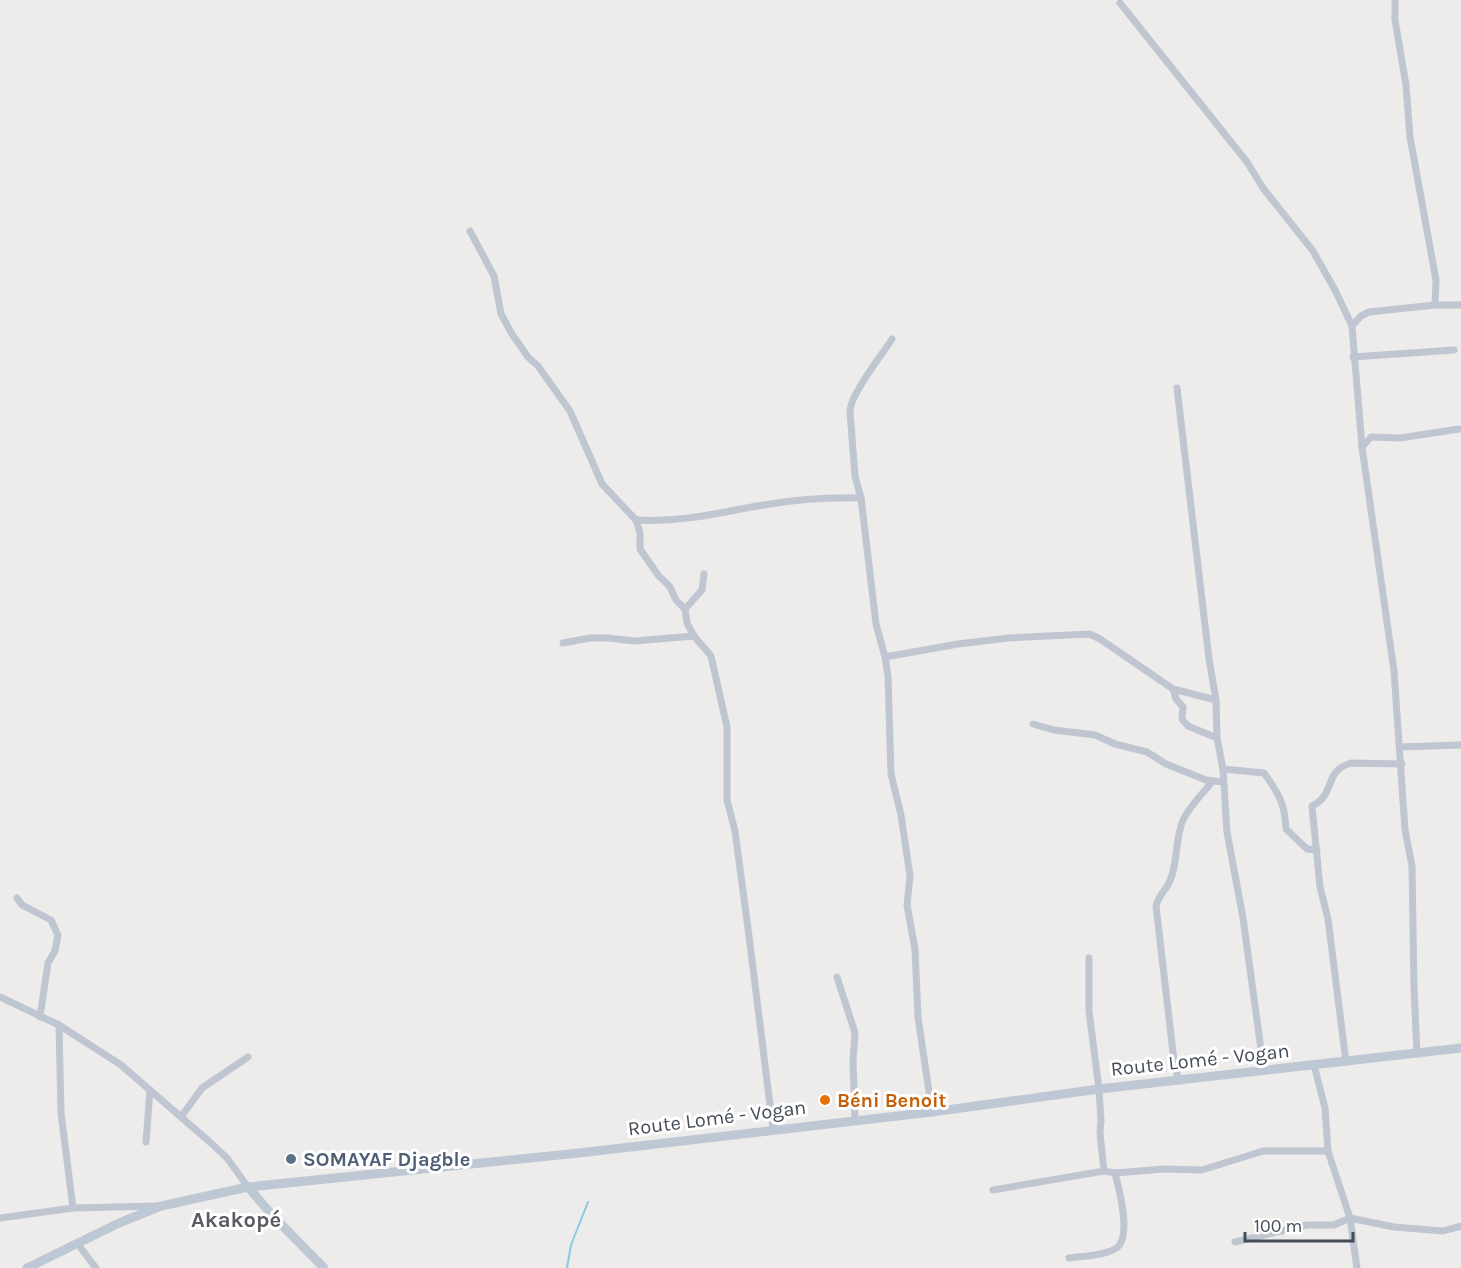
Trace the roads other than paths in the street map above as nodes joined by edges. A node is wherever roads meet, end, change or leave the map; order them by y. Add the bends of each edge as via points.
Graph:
1 (1395, 0) edge
2 (1120, 3) dead end
3 (470, 231) dead end
4 (1435, 305) junction
5 (1461, 305) edge
6 (1352, 326) junction
7 (892, 339) dead end
8 (1454, 350) dead end
9 (1353, 357) junction
10 (1177, 388) dead end
11 (1459, 429) dead end
12 (1362, 447) junction
13 (861, 498) junction
14 (636, 520) junction
15 (704, 574) dead end
16 (685, 609) junction
17 (694, 636) junction
18 (563, 643) dead end
19 (885, 657) junction
20 (1173, 689) junction
21 (1216, 700) junction
22 (1033, 724) dead end
23 (1217, 738) junction
24 (1461, 745) edge
25 (1400, 747) junction
26 (1401, 764) junction
27 (1222, 769) junction
28 (1212, 782) junction
29 (1223, 782) junction
30 (1317, 850) junction
31 (17, 898) dead end
32 (1089, 958) dead end
33 (837, 977) dead end
34 (0, 997) edge
35 (40, 1017) junction
36 (59, 1025) junction
37 (1461, 1048) edge
38 (1417, 1054) junction
39 (248, 1057) dead end
40 (1346, 1062) junction
41 (1314, 1065) junction
42 (1264, 1071) junction
43 (1179, 1081) junction
44 (1099, 1089) junction
45 (150, 1090) junction
46 (932, 1112) junction
47 (181, 1117) junction
48 (855, 1120) junction
49 (773, 1129) junction
50 (146, 1142) dead end
51 (1328, 1151) junction
52 (1104, 1171) junction
53 (1115, 1173) junction
54 (248, 1187) junction
55 (993, 1190) dead end
56 (161, 1206) junction
57 (73, 1208) junction
58 (0, 1218) edge
59 (1350, 1218) junction
60 (1461, 1226) edge
61 (1235, 1242) dead end
62 (77, 1243) junction
63 (1069, 1258) dead end
64 (27, 1268) edge
65 (96, 1268) edge
66 (324, 1268) edge
67 (1357, 1268) edge

1 - 4 street via 1410,136 1436,280
2 - 6 street via 1313,251
3 - 14 street via 494,276 501,314 512,334 570,411 603,484
4 - 5 street
4 - 6 street via 1369,312
6 - 9 street
7 - 13 street via 850,408 855,476
8 - 9 street
9 - 12 street
10 - 21 street
11 - 12 street via 1400,438 1371,437
12 - 25 street via 1394,671
13 - 14 street via 803,500 660,522
13 - 19 street via 876,624
14 - 16 street via 640,549
15 - 16 street via 702,590
16 - 17 street
17 - 18 street via 634,641 590,638
17 - 49 street via 711,656 727,727 727,800 735,831
19 - 20 street via 1008,638 1090,634
19 - 46 street via 891,774 910,876 907,905
20 - 21 street
20 - 23 street via 1188,726
21 - 23 street
22 - 28 street via 1095,735 1147,752
23 - 27 street
24 - 25 street
25 - 26 street
26 - 30 street via 1351,763 1338,769 1320,802 1312,806
26 - 38 street via 1405,830 1412,866
27 - 29 street
27 - 30 street via 1264,773 1280,795 1286,829 1307,849
28 - 29 street
28 - 43 street via 1183,822 1174,870 1156,906
29 - 42 street via 1227,832
30 - 40 street
31 - 35 street via 22,905 51,920 58,935 48,963
32 - 44 street via 1089,1011
33 - 48 street via 855,1033
34 - 35 street
35 - 36 street
36 - 45 street via 121,1065
36 - 57 street via 61,1113
37 - 38 main road, Route Lomé - Vogan
38 - 40 main road, Route Lomé - Vogan
39 - 47 street via 202,1088
40 - 41 main road, Route Lomé - Vogan
41 - 42 main road, Route Lomé - Vogan
41 - 51 street via 1325,1108
42 - 43 main road, Route Lomé - Vogan
43 - 44 main road, Route Lomé - Vogan
44 - 46 main road, Route Lomé - Vogan
44 - 52 street
45 - 47 street
45 - 50 street
46 - 48 main road, Route Lomé - Vogan
47 - 54 street via 227,1158
48 - 49 main road, Route Lomé - Vogan
49 - 54 main road, Route Lomé - Vogan
51 - 53 street via 1263,1151 1202,1170
51 - 59 street
52 - 53 street
52 - 55 street
53 - 63 street via 1124,1209 1118,1248
54 - 56 main road, Route Lomé - Vogan
54 - 66 main road
56 - 57 street
56 - 62 main road, Route Lomé - Vogan
57 - 58 street
59 - 60 street via 1443,1232
59 - 61 street via 1334,1225 1307,1225
59 - 67 street
62 - 64 main road, Route Lomé - Vogan
62 - 65 street

